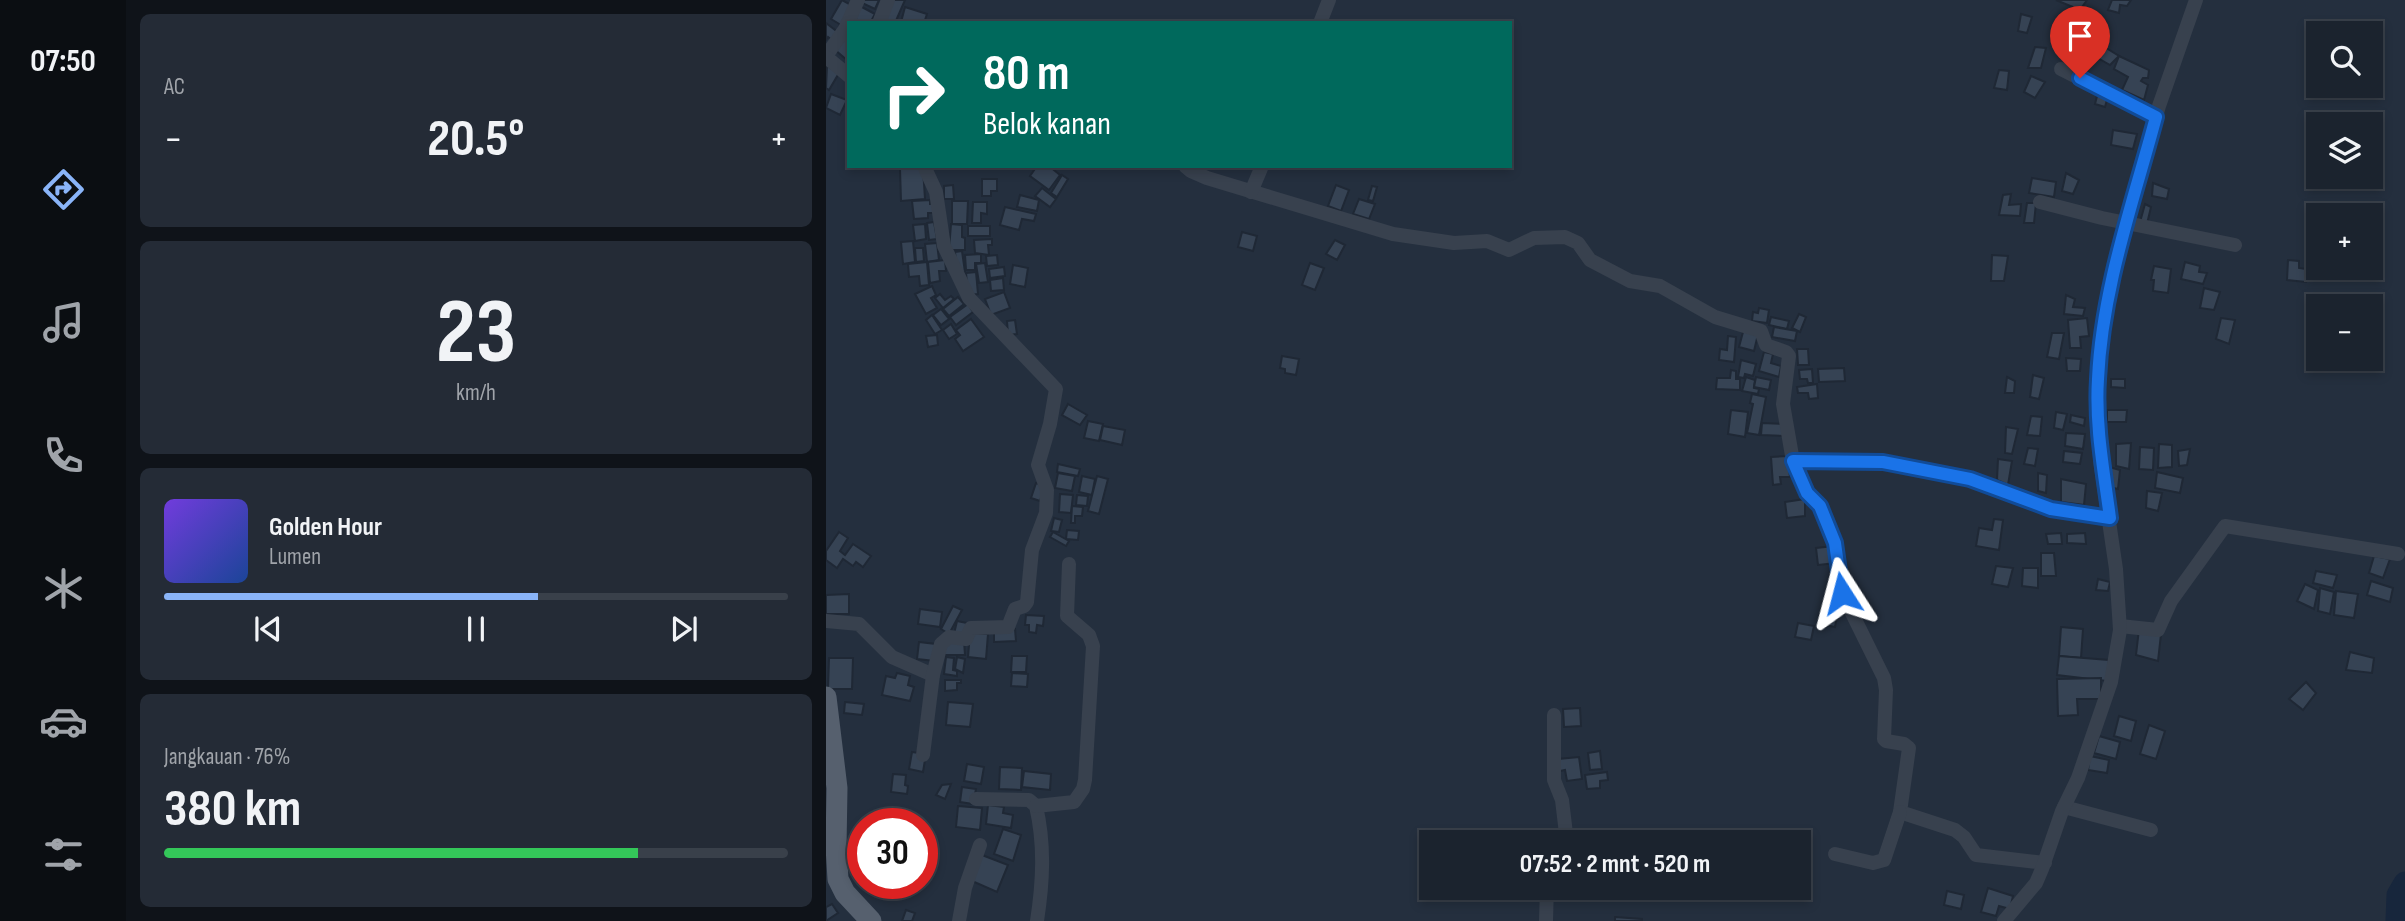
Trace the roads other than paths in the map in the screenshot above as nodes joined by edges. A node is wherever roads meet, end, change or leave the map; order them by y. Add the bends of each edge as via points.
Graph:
1 (858, 0) edge
2 (887, 0) edge
3 (1329, 0) edge
4 (2196, 0) edge
5 (849, 21) edge
6 (879, 21) edge
7 (1321, 21) edge
8 (847, 25) edge
9 (826, 57) edge
10 (2061, 69) dead end
11 (847, 73) edge
12 (2156, 117) junction
13 (925, 168) edge
14 (1187, 168) edge
15 (1261, 168) edge
16 (1251, 191) junction
17 (2040, 202) dead end
18 (2127, 222) junction
19 (2235, 245) dead end
20 (1793, 461) junction
21 (2110, 518) junction
22 (2398, 554) dead end
23 (1069, 564) dead end
24 (826, 621) edge
25 (2120, 626) junction
26 (933, 675) junction
27 (826, 697) edge
28 (1554, 715) dead end
29 (923, 755) dead end
30 (976, 799) dead end
31 (1036, 806) junction
32 (2064, 807) junction
33 (1900, 812) junction
34 (1566, 830) edge
35 (2151, 830) dead end
36 (980, 845) dead end
37 (1835, 854) dead end
38 (2045, 863) junction
39 (1547, 900) edge
40 (871, 921) edge
41 (959, 921) edge
42 (1037, 921) edge
43 (1546, 921) edge
44 (2004, 921) edge

1 - 5 street
2 - 6 street
3 - 7 street
4 - 12 street
8 - 9 street
9 - 11 street
10 - 12 street
12 - 18 street
13 - 26 street via 936,192 944,246 969,298 1056,389 1038,465 1047,490 1046,513 1032,550 1027,602 1015,609 1008,627 971,628 966,639 949,637 941,644
14 - 16 street
15 - 16 street
16 - 20 street via 1393,234 1454,243 1487,241 1509,250 1534,238 1565,237 1578,243 1590,260 1630,281 1660,286 1715,317 1761,331 1766,345 1789,356 1783,404
17 - 18 street
18 - 19 street
18 - 21 street via 2104,318 2098,382 2101,460
20 - 21 street via 1883,462 1970,479 2051,509
20 - 33 street via 1807,493 1820,506 1835,546 1842,593 1884,678 1884,739 1909,748
21 - 25 street
22 - 25 street via 2225,526 2171,601 2158,629
23 - 31 street via 1068,616 1089,635 1093,646 1085,780 1074,802
24 - 26 street via 859,624 892,657
25 - 32 street via 2111,682
26 - 29 street
27 - 40 main road via 837,788 838,880
28 - 34 street via 1554,780
30 - 31 street via 1029,800
31 - 42 street via 1043,854
32 - 35 street
32 - 38 street
33 - 37 street via 1884,860 1873,863
33 - 38 street via 1955,830 1976,855
36 - 41 street
38 - 44 street via 2036,883
39 - 43 street

